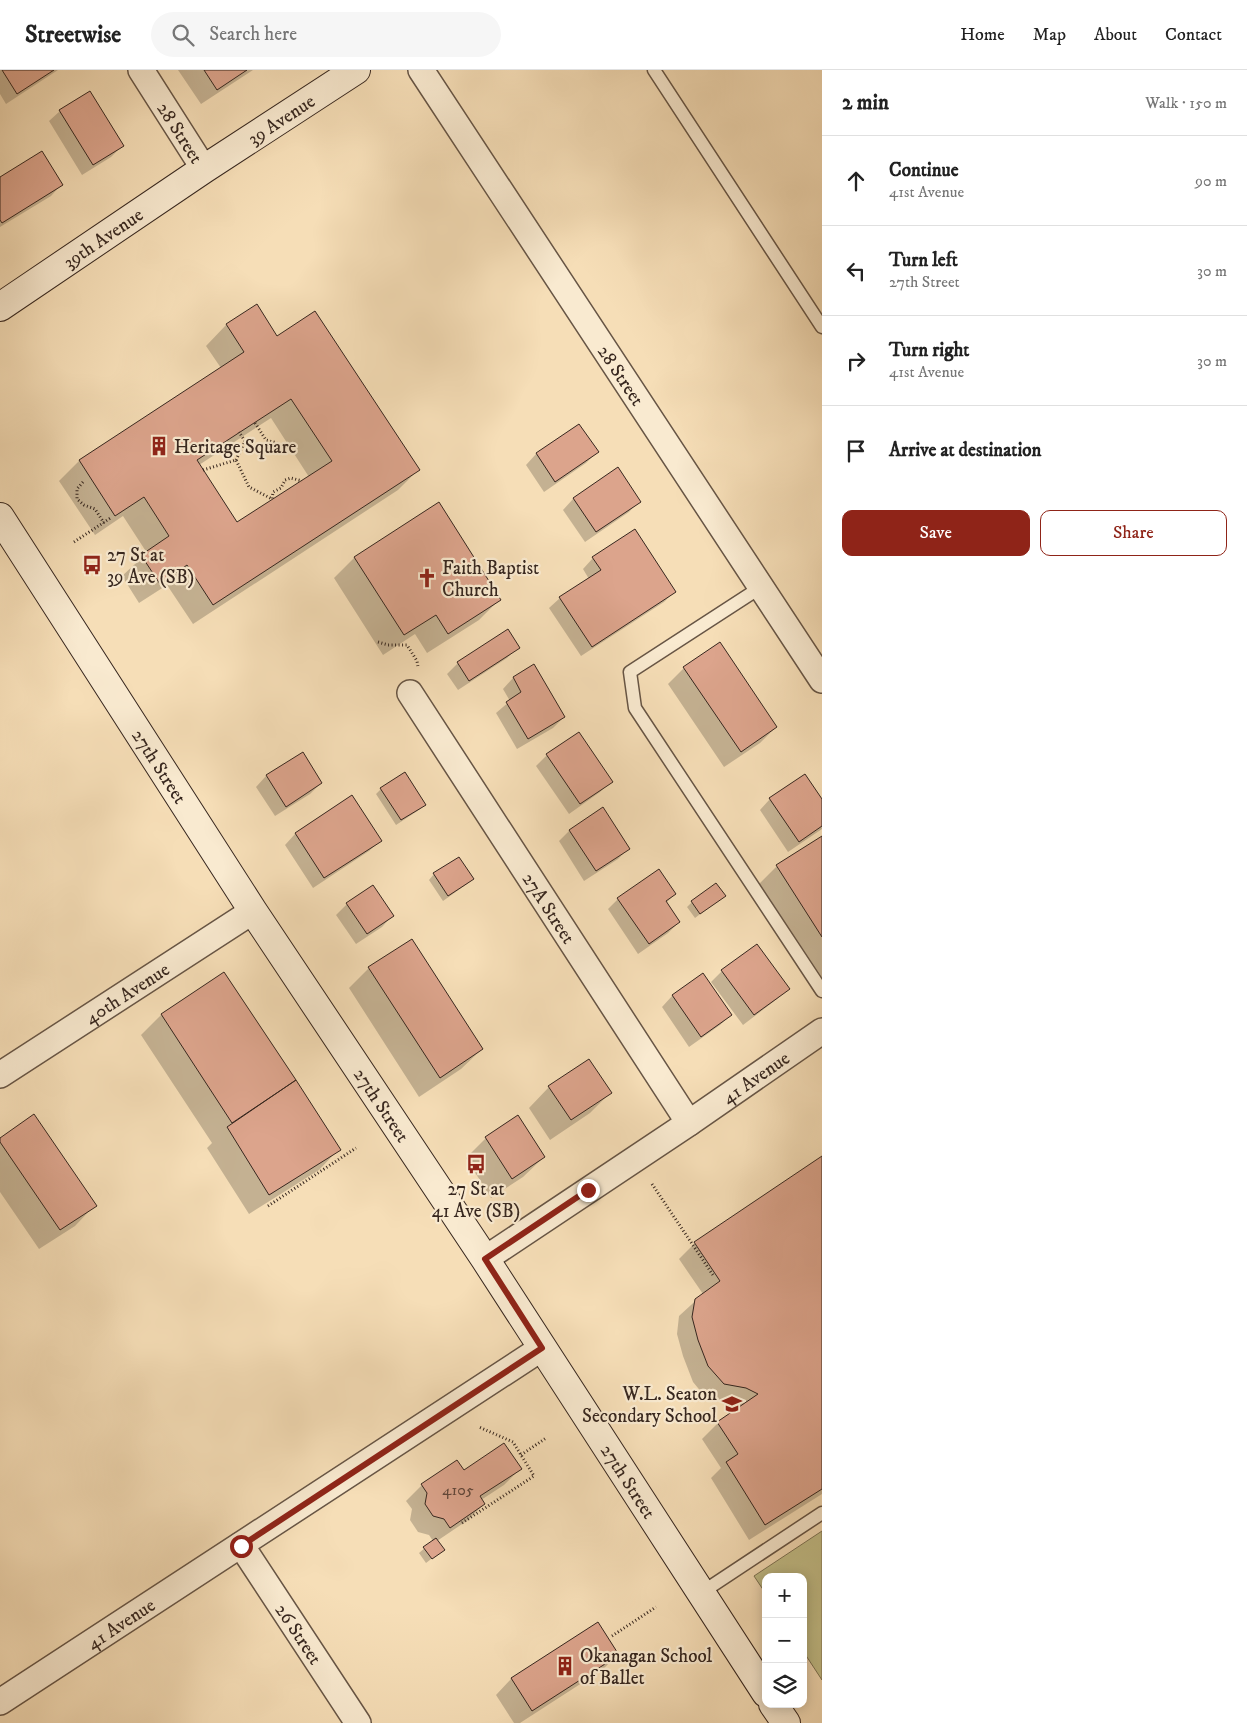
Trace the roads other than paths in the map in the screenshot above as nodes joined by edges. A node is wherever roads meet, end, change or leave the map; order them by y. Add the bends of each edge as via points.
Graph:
1 (141, 70) edge
2 (356, 70) edge
3 (421, 70) edge
4 (654, 70) edge
5 (204, 169) junction
6 (0, 307) edge
7 (822, 327) edge
8 (0, 517) edge
9 (761, 587) junction
10 (822, 680) edge
11 (410, 693) road end
12 (253, 910) junction
13 (822, 992) edge
14 (822, 1031) edge
15 (0, 1075) edge
16 (689, 1123) junction
17 (485, 1259) junction
18 (542, 1348) junction
19 (822, 1513) edge
20 (241, 1546) junction
21 (701, 1593) junction
22 (762, 1687) edge
23 (0, 1702) edge
24 (776, 1708) edge
25 (358, 1723) edge
26 (786, 1723) edge

1 - 5 street, 28 Street
2 - 5 main road, 39 Avenue
3 - 9 street, 28 Street
4 - 7 lane
5 - 6 main road, 39th Avenue
8 - 12 main road, 27th Street
9 - 10 street, 28 Street
9 - 13 lane via 630,672 635,708
11 - 16 street, 27A Street
12 - 15 street, 40th Avenue
12 - 17 main road, 27th Street
14 - 16 street, 41 Avenue
16 - 17 street, 41 Avenue
17 - 18 main road, 27th Street
18 - 20 street, 41 Avenue
18 - 21 main road, 27th Street
19 - 21 lane
20 - 23 street, 41 Avenue
20 - 25 street, 26 Street
21 - 22 main road, 27th Street
24 - 26 main road

